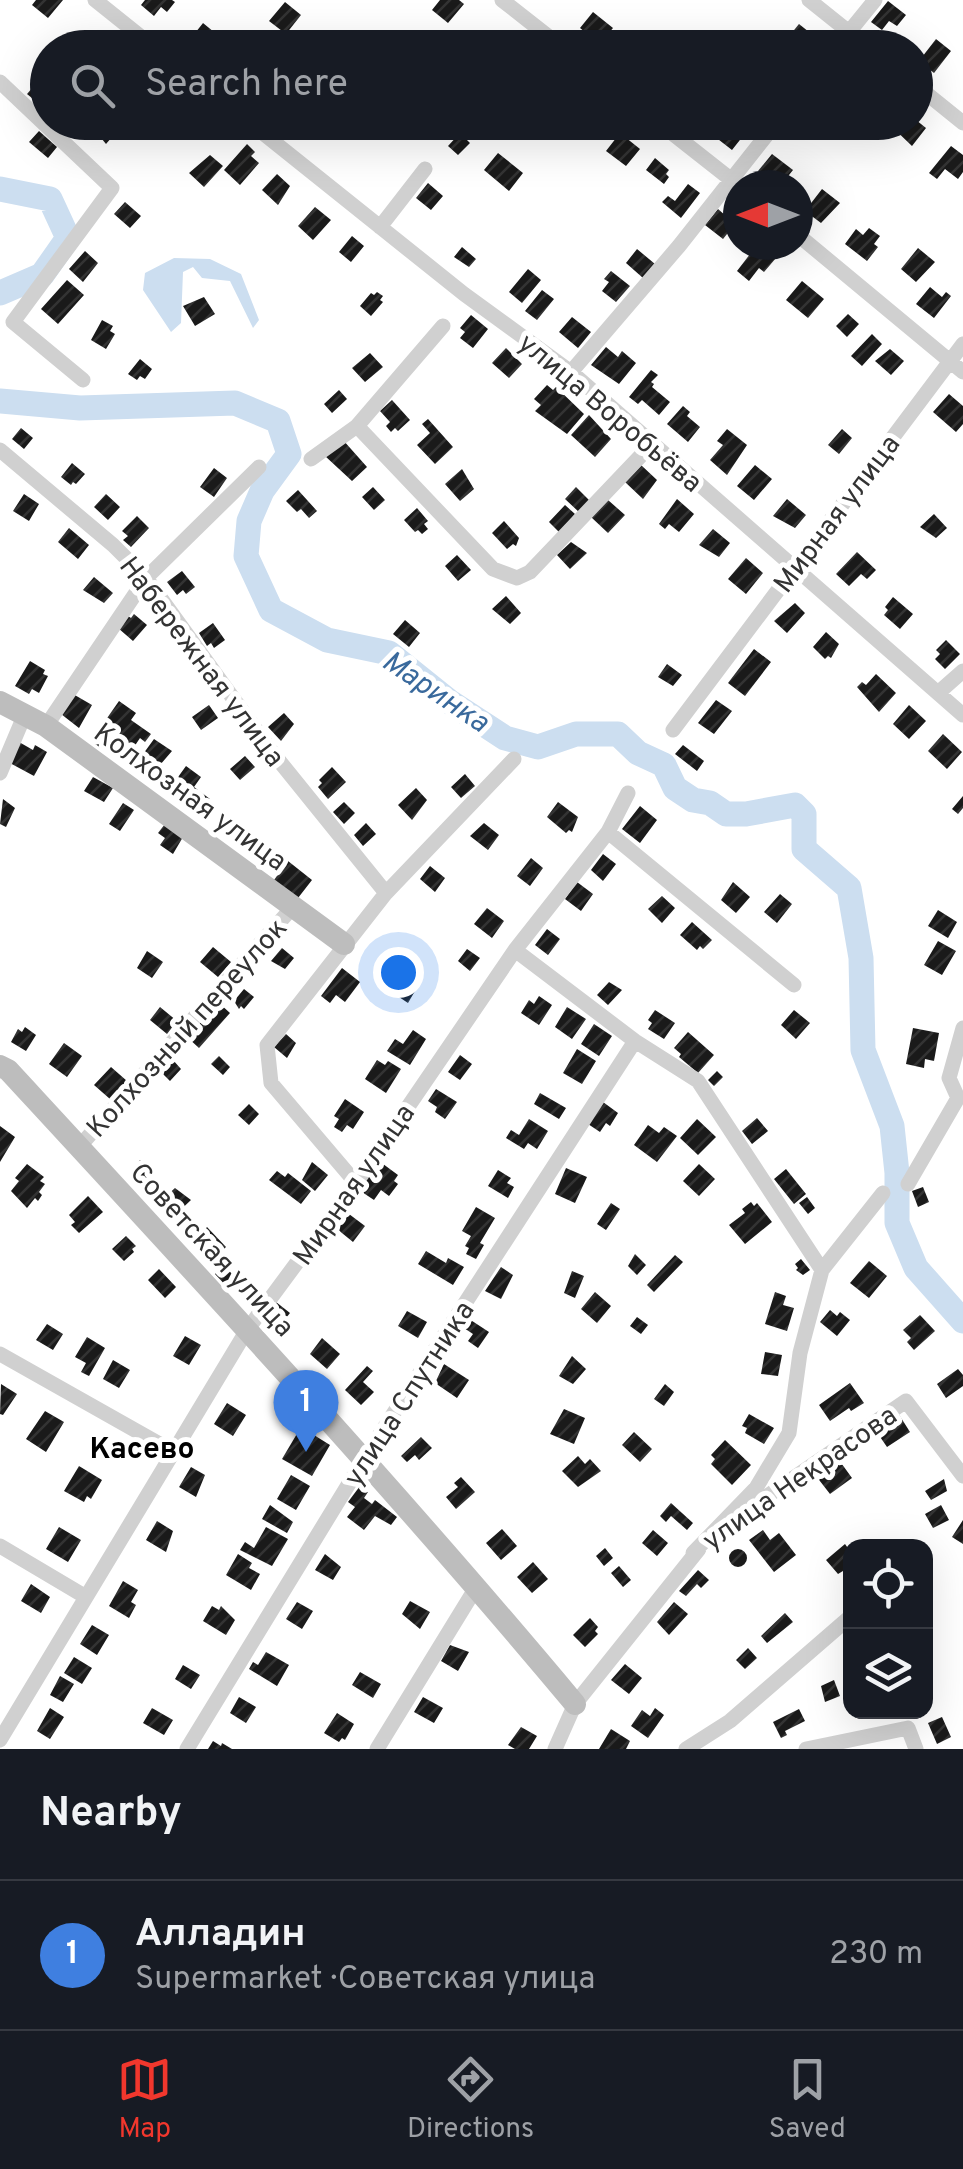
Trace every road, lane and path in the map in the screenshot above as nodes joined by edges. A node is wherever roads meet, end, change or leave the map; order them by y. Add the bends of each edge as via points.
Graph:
1 (96, 0) edge
2 (502, 0) edge
3 (810, 0) edge
4 (875, 0) edge
5 (133, 30) edge
6 (540, 30) edge
7 (847, 30) edge
8 (851, 30) edge
9 (0, 82) edge
10 (933, 99) edge
11 (30, 110) edge
12 (963, 123) edge
13 (61, 140) edge
14 (271, 140) edge
15 (681, 140) edge
16 (765, 140) edge
17 (425, 169) dead end
18 (744, 170) edge
19 (723, 173) edge
20 (723, 197) edge
21 (380, 227) junction
22 (813, 247) edge
23 (443, 326) dead end
24 (963, 344) edge
25 (957, 367) edge
26 (571, 372) junction
27 (83, 380) dead end
28 (357, 426) junction
29 (652, 445) junction
30 (0, 450) edge
31 (310, 459) dead end
32 (259, 467) dead end
33 (795, 568) junction
34 (146, 578) junction
35 (963, 671) edge
36 (938, 692) junction
37 (0, 702) edge
38 (26, 714) junction
39 (963, 715) edge
40 (46, 726) junction
41 (673, 730) dead end
42 (514, 758) dead end
43 (0, 773) edge
44 (628, 793) dead end
45 (608, 832) junction
46 (386, 893) junction
47 (292, 908) junction
48 (344, 944) junction
49 (515, 950) junction
50 (794, 985) dead end
51 (963, 1028) edge
52 (635, 1041) junction
53 (0, 1066) edge
54 (79, 1148) junction
55 (356, 1184) junction
56 (908, 1184) dead end
57 (882, 1193) dead end
58 (822, 1270) junction
59 (247, 1330) junction
60 (0, 1354) edge
61 (172, 1451) junction
62 (364, 1459) junction
63 (963, 1476) edge
64 (0, 1546) edge
65 (694, 1553) junction
66 (477, 1586) junction
67 (86, 1597) junction
68 (843, 1623) edge
69 (575, 1704) junction
70 (1, 1735) edge
71 (187, 1749) edge
72 (377, 1749) edge
73 (555, 1749) edge
74 (686, 1749) edge
75 (806, 1749) edge
76 (916, 1749) edge

1 - 5 street
2 - 6 street
3 - 7 street
4 - 8 street
9 - 11 street
10 - 12 street
13 - 27 street via 112,188 13,322
14 - 21 street, улица Воробьёва
15 - 19 street
16 - 18 street
17 - 21 street
20 - 26 street
21 - 26 street, улица Воробьёва
22 - 25 street
23 - 28 street
24 - 25 street, Мирная улица
25 - 33 street, Мирная улица
26 - 29 street, улица Воробьёва
28 - 29 street via 493,569 517,578
28 - 31 street
29 - 33 street, улица Воробьёва
30 - 34 street, Набережная улица
32 - 34 street
33 - 36 street, улица Воробьёва
33 - 41 street, Мирная улица
34 - 40 street
34 - 46 street, Набережная улица via 272,752
35 - 36 street
36 - 39 street, улица Воробьёва
37 - 38 street, Колхозная улица
38 - 40 street, Колхозная улица
38 - 43 street
40 - 47 street, Колхозная улица
42 - 46 street
44 - 45 street, Мирная улица
45 - 49 street, Мирная улица
45 - 50 street
46 - 48 street
47 - 48 street, Колхозная улица
47 - 54 street, Колхозный переулок
48 - 55 street via 266,1046 272,1083
49 - 52 street
49 - 55 street, Мирная улица
51 - 56 street via 949,1078 958,1098
52 - 58 street via 698,1081
52 - 62 street, улица Спутника
53 - 54 street, Советская улица
54 - 59 street, Советская улица
55 - 59 street, Мирная улица
57 - 58 street
58 - 65 street via 800,1353 789,1433 756,1488
59 - 61 street, Мирная улица
59 - 62 street, Советская улица
60 - 61 street
61 - 67 street, Мирная улица
62 - 66 street, Советская улица
62 - 71 street, улица Спутника
63 - 65 street, улица Некрасова via 906,1401 765,1495
64 - 67 street
65 - 69 street, улица Некрасова
66 - 69 street, Советская улица
66 - 72 street
67 - 70 street, Мирная улица
68 - 74 street via 730,1721
69 - 73 street, улица Некрасова
75 - 76 street via 908,1728

